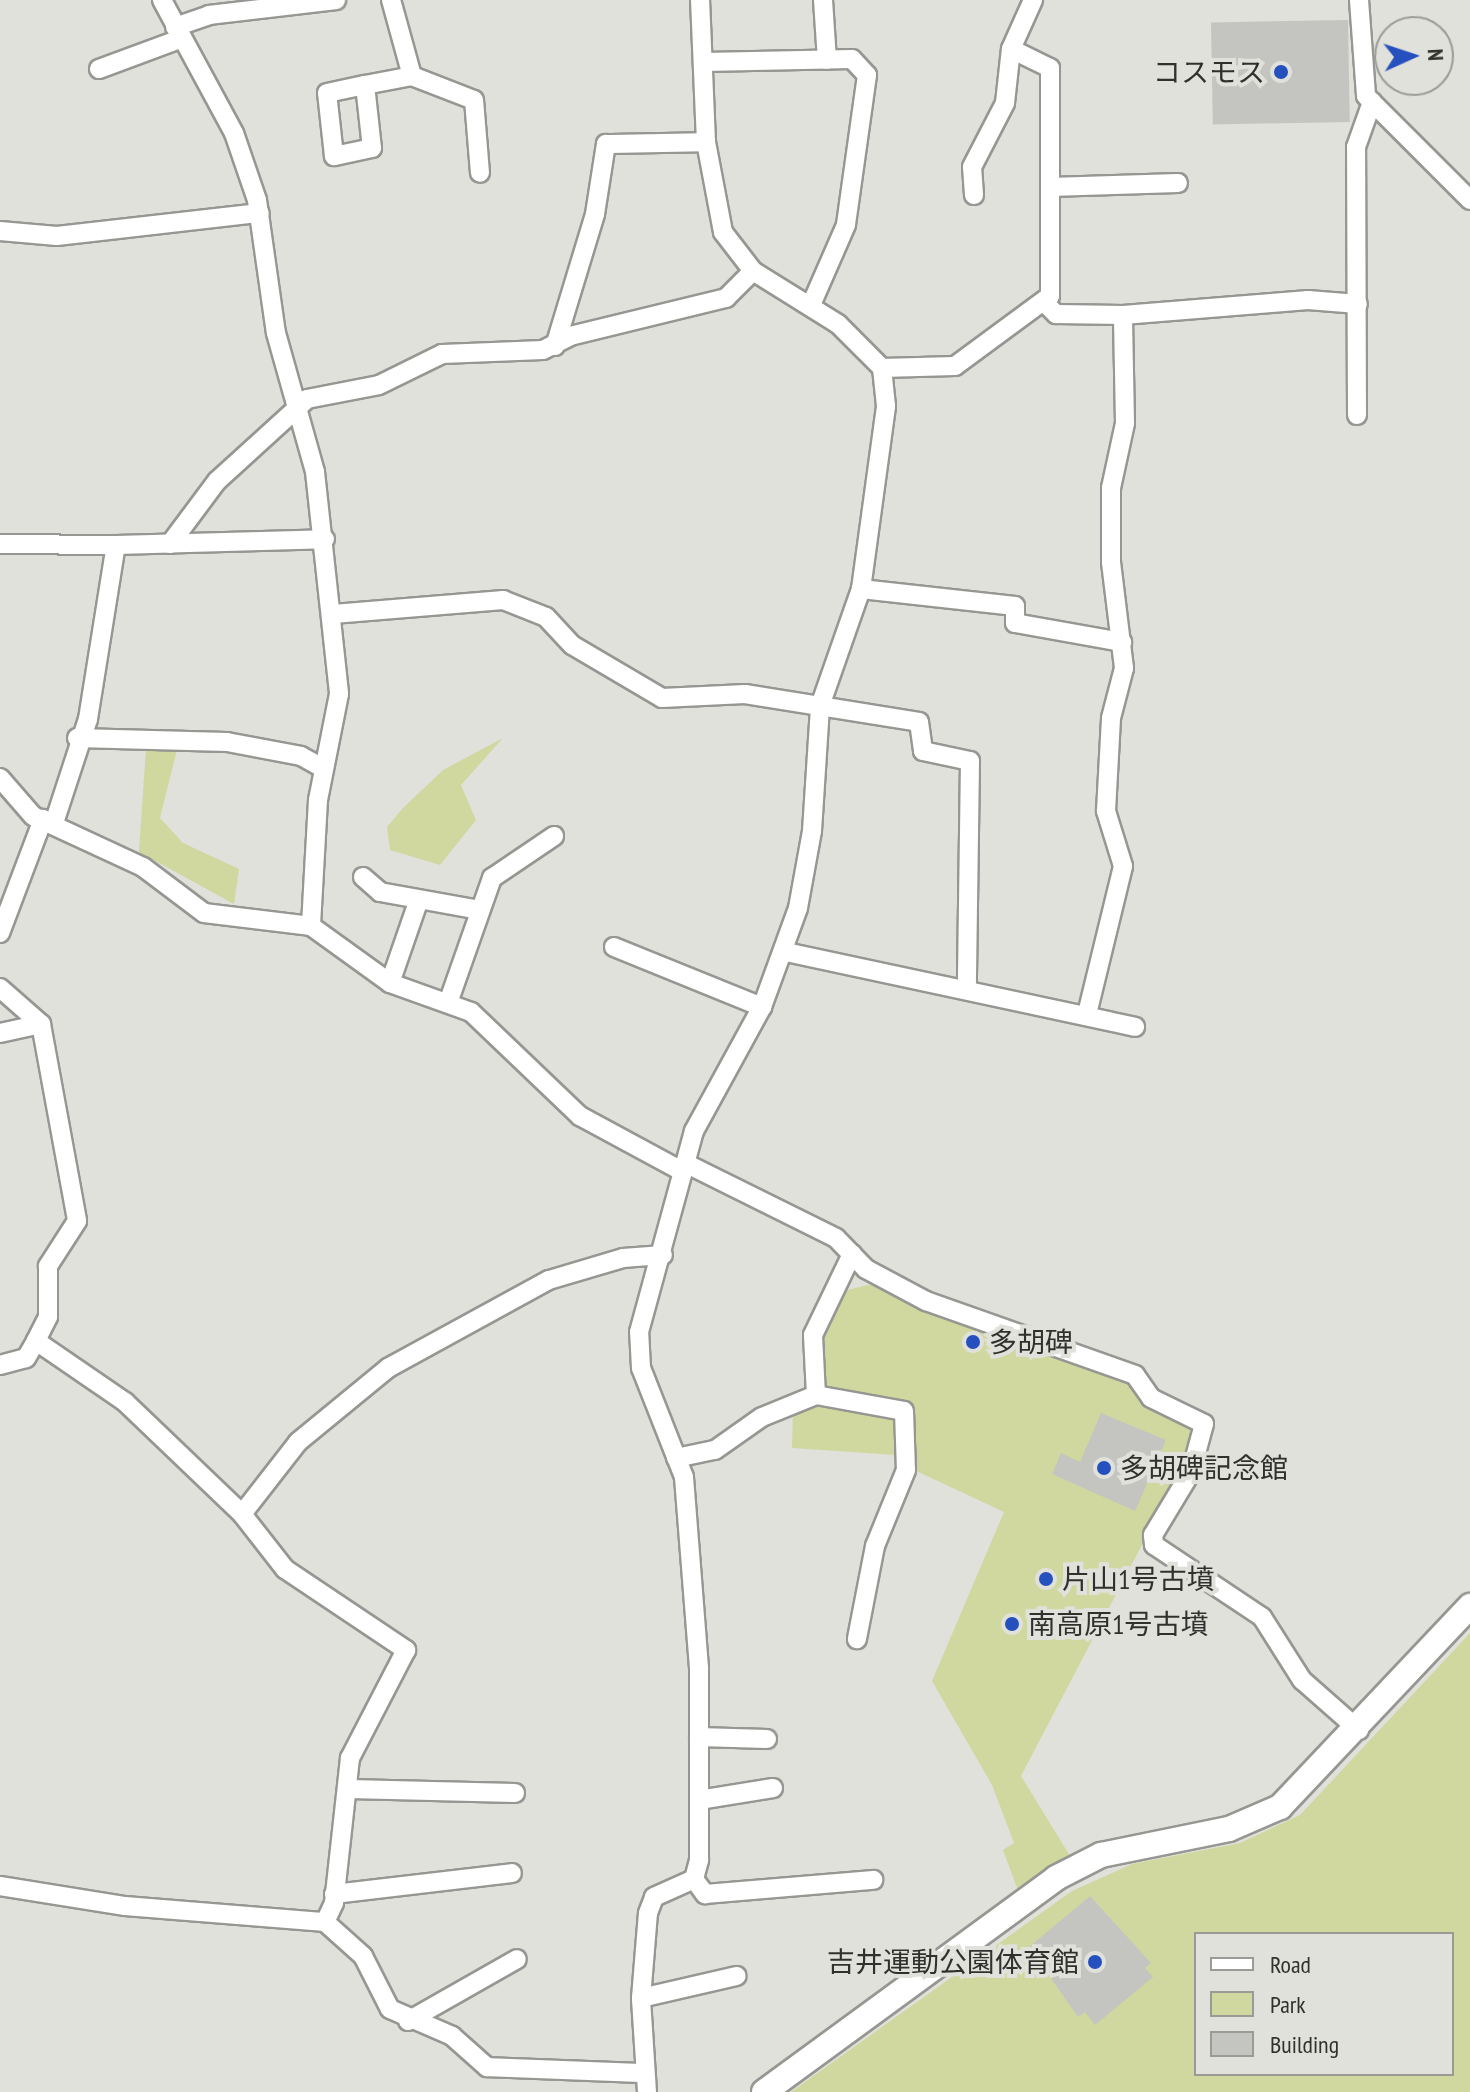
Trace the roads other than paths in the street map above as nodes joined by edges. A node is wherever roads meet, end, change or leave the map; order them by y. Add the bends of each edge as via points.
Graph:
1 (162, 0) edge
2 (336, 0) edge
3 (391, 0) edge
4 (700, 0) edge
5 (823, 0) edge
6 (1033, 0) edge
7 (1359, 0) edge
8 (177, 33) junction
9 (1011, 49) junction
10 (827, 60) junction
11 (704, 62) junction
12 (99, 69) dead end
13 (412, 76) junction
14 (365, 85) dead end
15 (1372, 102) junction
16 (706, 142) junction
17 (480, 173) dead end
18 (1178, 183) dead end
19 (1050, 187) junction
20 (974, 195) dead end
21 (1470, 200) edge
22 (260, 213) junction
23 (0, 231) edge
24 (753, 271) junction
25 (1045, 303) junction
26 (1358, 304) junction
27 (811, 305) junction
28 (1123, 315) junction
29 (555, 346) junction
30 (882, 368) junction
31 (297, 405) junction
32 (1357, 415) dead end
33 (325, 539) junction
34 (0, 544) edge
35 (170, 544) junction
36 (116, 545) junction
37 (861, 589) junction
38 (333, 614) junction
39 (1122, 642) junction
40 (820, 706) junction
41 (77, 738) junction
42 (324, 769) junction
43 (0, 778) edge
44 (48, 821) junction
45 (554, 836) dead end
46 (363, 877) dead end
47 (418, 902) junction
48 (480, 910) junction
49 (311, 926) junction
50 (0, 933) edge
51 (614, 947) dead end
52 (786, 952) junction
53 (390, 983) junction
54 (0, 988) edge
55 (967, 988) junction
56 (448, 1003) junction
57 (762, 1007) junction
58 (1087, 1014) junction
59 (41, 1024) junction
60 (1135, 1027) dead end
61 (0, 1033) edge
62 (684, 1167) junction
63 (852, 1254) junction
64 (663, 1255) junction
65 (36, 1341) junction
66 (0, 1365) edge
67 (816, 1395) junction
68 (676, 1458) junction
69 (242, 1514) junction
70 (1470, 1606) edge
71 (857, 1639) dead end
72 (1359, 1730) junction
73 (699, 1737) junction
74 (767, 1739) dead end
75 (773, 1788) dead end
76 (349, 1789) junction
77 (515, 1793) dead end
78 (699, 1800) junction
79 (512, 1873) dead end
80 (694, 1879) junction
81 (873, 1880) dead end
82 (0, 1886) edge
83 (334, 1894) junction
84 (325, 1922) junction
85 (517, 1959) dead end
86 (736, 1976) dead end
87 (641, 1998) junction
88 (408, 2021) junction
89 (645, 2073) junction
90 (647, 2092) edge
91 (764, 2092) edge

1 - 8 street
2 - 8 street via 209,15
3 - 13 street
4 - 11 street
5 - 10 street
6 - 9 street
7 - 15 street via 1363,83
8 - 12 street
8 - 22 street via 234,133
9 - 19 street via 1050,68
9 - 20 street via 1005,103 972,167
10 - 11 street
10 - 27 street via 861,66 868,90 846,225
11 - 16 street
13 - 14 street
13 - 17 street via 474,100
15 - 21 street
15 - 26 street via 1356,147
16 - 24 street via 723,232
16 - 29 street via 606,144 595,214
18 - 19 street
19 - 25 street
22 - 23 street via 57,236
22 - 31 street via 276,333
24 - 27 street
24 - 29 street via 726,298 570,336
25 - 28 street via 1056,314
25 - 30 street via 955,366
26 - 28 street via 1308,300
26 - 32 street
27 - 30 street
28 - 39 street via 1125,423 1111,488 1111,547
29 - 31 street via 442,354 393,380
30 - 37 street via 886,406
31 - 33 street
31 - 35 street via 217,481
33 - 35 street
33 - 38 street
34 - 36 street
35 - 36 street
36 - 41 street via 92,701
37 - 39 street via 1015,606 1015,623
37 - 40 street
38 - 40 street via 503,600 546,617 572,645 653,695 745,694
38 - 42 street via 339,694
39 - 58 street via 1106,811 1121,851 1122,880
40 - 52 street via 807,872
40 - 55 street via 919,722 923,751 970,761
41 - 42 street via 227,742 292,754
41 - 44 street
42 - 49 street
43 - 44 street via 20,805
44 - 49 street via 143,867 204,913
44 - 50 street
45 - 48 street via 504,864
46 - 47 street via 380,892
47 - 48 street
47 - 53 street
48 - 56 street
49 - 53 street
51 - 57 street
52 - 55 street
52 - 57 street
53 - 56 street
54 - 59 street
55 - 58 street
56 - 62 street via 491,1025 580,1116
57 - 62 street via 711,1091
58 - 60 street
59 - 61 street
59 - 65 street via 77,1221 48,1266 48,1317
62 - 63 street via 836,1238
62 - 64 street
63 - 67 street via 813,1335
63 - 72 street via 926,1301 1135,1375 1151,1398 1204,1424 1191,1472 1153,1535 1154,1545 1262,1617 1302,1680
64 - 68 street via 637,1349
64 - 69 street via 623,1258 549,1280 398,1362 298,1442
65 - 66 street via 26,1358
65 - 69 street via 125,1402
67 - 68 street via 762,1417 715,1450
67 - 71 street via 870,1400 908,1418 906,1470 875,1546
68 - 73 street via 684,1477
69 - 76 street via 285,1569 406,1650 350,1758
70 - 72 street
72 - 91 street via 1280,1807 1229,1829 1101,1855 1056,1878
73 - 74 street
73 - 78 street
75 - 78 street
76 - 77 street
76 - 83 street
78 - 80 street
79 - 83 street
80 - 81 street via 705,1894
80 - 87 street via 654,1897
82 - 84 street via 125,1906
83 - 84 street
84 - 88 street via 363,1956 390,2009
85 - 88 street
86 - 87 street
87 - 89 street
88 - 89 street via 452,2036 487,2067
89 - 90 street

